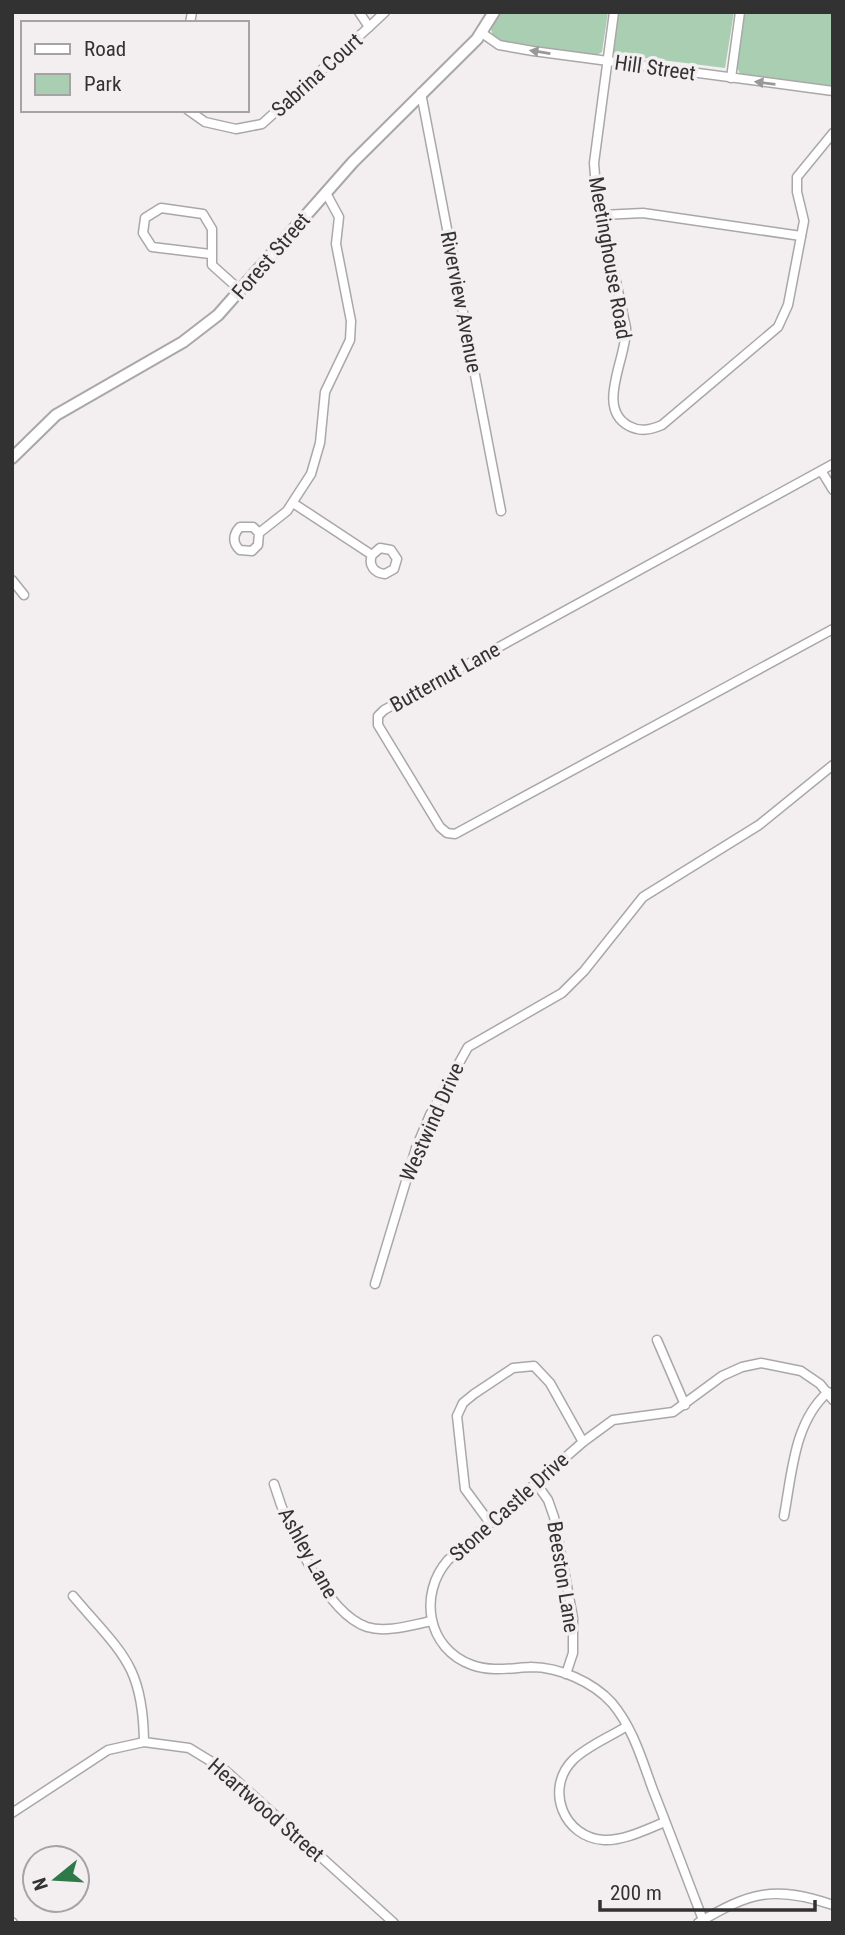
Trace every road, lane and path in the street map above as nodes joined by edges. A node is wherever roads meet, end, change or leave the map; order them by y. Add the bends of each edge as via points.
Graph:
1 (359, 12) edge
2 (385, 12) edge
3 (494, 12) edge
4 (614, 12) edge
5 (740, 12) edge
6 (369, 27) junction
7 (482, 33) junction
8 (608, 62) junction
9 (731, 78) junction
10 (833, 91) edge
11 (421, 93) junction
12 (191, 112) edge
13 (833, 133) edge
14 (326, 193) junction
15 (602, 215) junction
16 (801, 236) junction
17 (210, 254) junction
18 (241, 291) junction
19 (12, 458) edge
20 (833, 464) edge
21 (822, 472) junction
22 (833, 490) edge
23 (293, 503) junction
24 (500, 511) dead end
25 (259, 533) dead end
26 (372, 555) dead end
27 (12, 580) edge
28 (24, 595) dead end
29 (833, 629) edge
30 (833, 765) edge
31 (374, 1284) dead end
32 (657, 1340) dead end
33 (830, 1396) edge
34 (685, 1405) junction
35 (583, 1441) junction
36 (536, 1483) junction
37 (274, 1484) dead end
38 (784, 1516) dead end
39 (490, 1523) junction
40 (73, 1596) dead end
41 (432, 1622) junction
42 (566, 1674) junction
43 (628, 1726) junction
44 (144, 1742) junction
45 (12, 1813) edge
46 (665, 1822) junction
47 (833, 1905) edge
48 (700, 1921) edge
49 (394, 1923) edge

1 - 6 street
2 - 6 street, Sabrina Court
3 - 7 street, Forest Street
4 - 8 street, Meetinghouse Road
5 - 9 street
6 - 12 street, Sabrina Court via 262,124 236,129 211,124
8 -> 7 street, Hill Street via 499,45
7 - 11 street, Forest Street
8 - 9 street, Hill Street
8 - 15 street, Meetinghouse Road via 594,163
10 -> 9 street, Hill Street
11 - 14 street, Forest Street
11 - 24 street, Riverview Avenue
13 - 16 street, Meetinghouse Road via 797,177 804,214
14 - 18 street, Forest Street
14 - 23 street via 339,217 336,244 351,334 325,392 315,463
15 - 16 street via 643,213
15 - 16 street, Meetinghouse Road via 626,327 612,404 622,422 642,430 667,421 778,327 788,305
17 - 17 street via 152,247 143,233 144,220 162,208 200,212 212,229
17 - 18 street via 214,267
18 - 19 street, Forest Street via 191,337 56,415
20 - 21 street, Butternut Lane
21 - 22 street
21 - 29 street, Butternut Lane via 384,710 378,725 440,827 455,834
23 - 25 street
23 - 26 street
27 - 28 street
30 - 31 street, Westwind Drive via 759,825 643,897 562,993 468,1047 416,1148
32 - 34 street
33 - 34 street, Stone Castle Drive via 801,1371 761,1363 733,1371
33 - 38 street via 813,1407 803,1426
34 - 35 street, Stone Castle Drive via 666,1414 619,1418
35 - 36 street, Stone Castle Drive
35 - 39 street via 550,1383 534,1366 513,1368 466,1399 456,1421 463,1483
36 - 39 street, Stone Castle Drive
36 - 42 street, Beeston Lane via 554,1517 573,1618 573,1653
37 - 41 street, Ashley Lane via 298,1541 343,1612 369,1627 386,1629
39 - 41 street, Stone Castle Drive via 439,1572 430,1600
40 - 44 street via 131,1667 142,1698
41 - 42 street via 445,1647 469,1664 491,1669 541,1667
42 - 43 street via 599,1692
43 - 46 street
43 - 46 street via 580,1754 567,1767 559,1794 563,1812 582,1833 599,1839 618,1838
44 - 45 street, Heartwood Street via 98,1755
44 - 49 street, Heartwood Street via 189,1748 219,1765
46 - 48 street
47 - 48 street via 771,1892 736,1901

